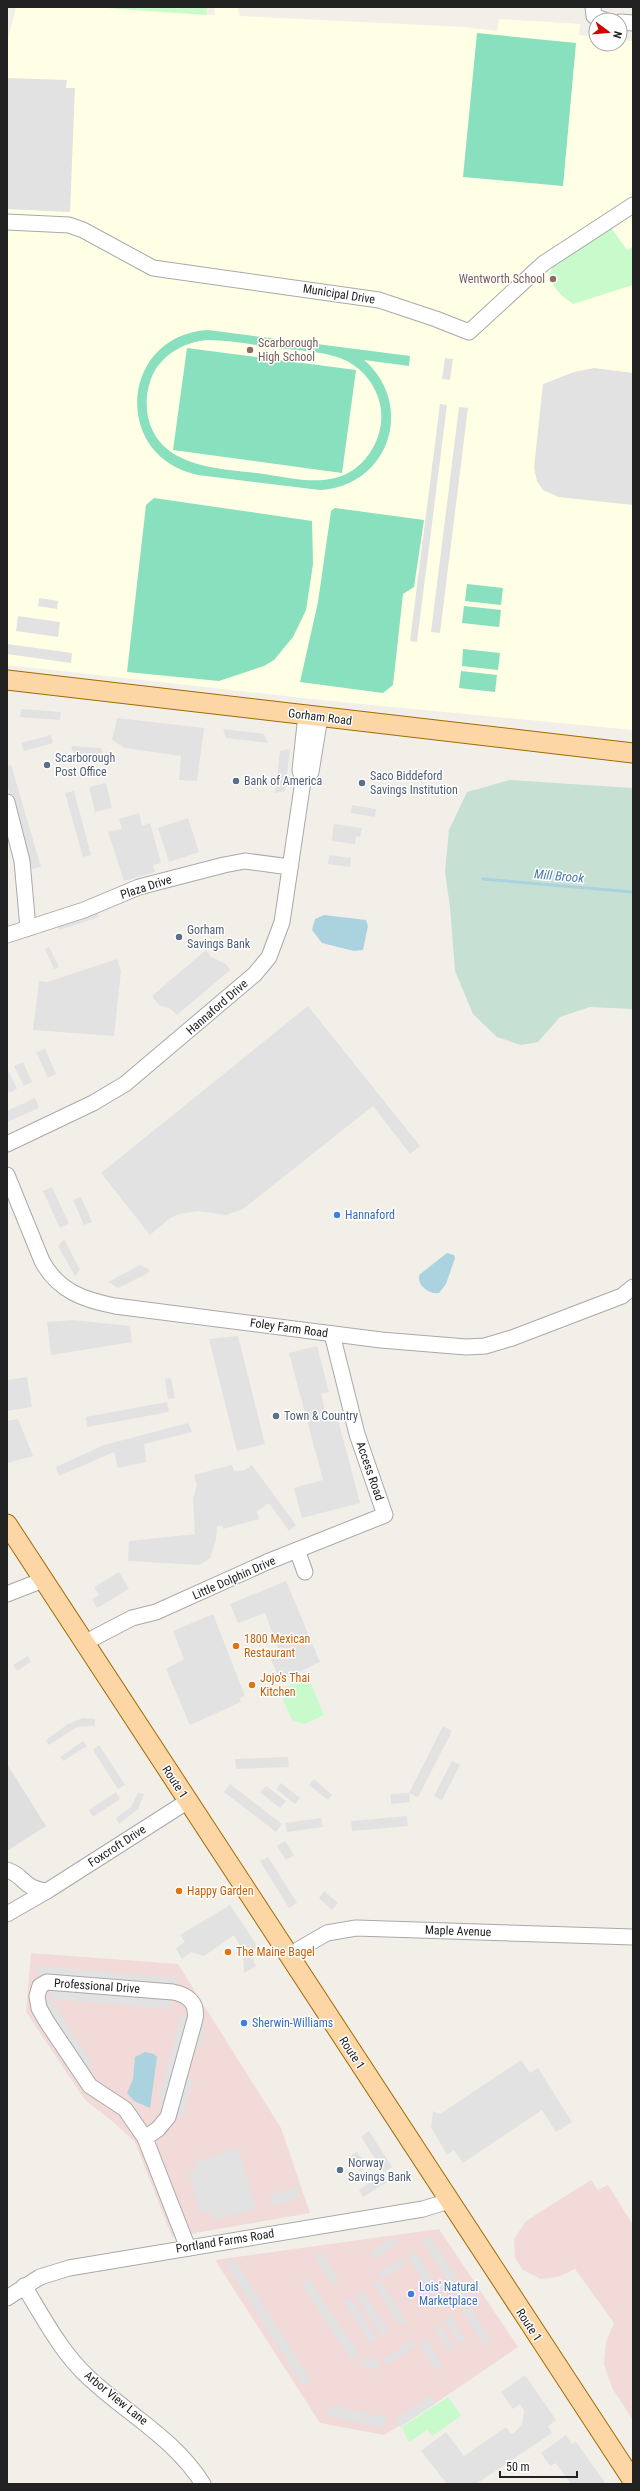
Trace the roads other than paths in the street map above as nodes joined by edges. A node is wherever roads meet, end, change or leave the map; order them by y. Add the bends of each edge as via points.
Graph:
1 (633, 205) edge
2 (7, 222) edge
3 (7, 680) edge
4 (313, 716) junction
5 (633, 753) edge
6 (7, 802) edge
7 (290, 867) junction
8 (28, 928) junction
9 (7, 935) edge
10 (7, 1144) edge
11 (7, 1175) edge
12 (633, 1287) edge
13 (332, 1334) junction
14 (385, 1515) joint
15 (7, 1524) edge
16 (297, 1550) junction
17 (305, 1572) dead end
18 (43, 1580) junction
19 (7, 1594) edge
20 (84, 1643) junction
21 (188, 1801) junction
22 (7, 1870) edge
23 (47, 1891) junction
24 (7, 1914) edge
25 (633, 1937) edge
26 (289, 1955) junction
27 (144, 2138) junction
28 (448, 2201) junction
29 (188, 2248) junction
30 (24, 2286) junction
31 (7, 2298) edge
32 (633, 2481) edge
33 (203, 2484) edge

1 - 2 street, Municipal Drive via 544,263 468,332 436,318 379,300 153,268 69,225
3 - 4 main road, Gorham Road
4 - 5 main road, Gorham Road
4 - 7 street, Hannaford Drive via 300,770 303,781
6 - 8 street via 22,860
7 - 8 street, Plaza Drive via 245,861 224,865 139,887 90,908
7 - 10 street, Hannaford Drive via 278,936 269,957 255,974 125,1084 93,1103
8 - 9 street, Plaza Drive
11 - 13 street, Foley Farm Road via 42,1262 56,1281 69,1291 90,1300 115,1306
12 - 13 street, Foley Farm Road via 622,1296 522,1335 485,1346 454,1347
13 - 14 street, Access Road via 357,1434
14 - 16 street, Little Dolphin Drive
15 - 18 main road, Route 1
16 - 17 street
16 - 20 street, Little Dolphin Drive via 156,1612 132,1618
18 - 19 street
18 - 20 main road, Route 1
20 - 21 main road, Route 1
21 - 23 street, Foxcroft Drive
21 - 26 main road, Route 1
22 - 23 street via 29,1888
23 - 24 street, Foxcroft Drive
25 - 26 street, Maple Avenue via 356,1928 328,1933
26 - 28 main road, Route 1
27 - 27 street, Professional Drive via 125,2109 90,2086 47,2022 38,2001 42,1984 59,1983 173,1992 188,1997 192,2002 195,2019 170,2112 163,2125
27 - 29 street, Professional Drive
28 - 29 street, Portland Farms Road via 424,2209
28 - 32 main road, Route 1
29 - 30 street, Portland Farms Road via 69,2268 46,2274
30 - 31 street, Portland Farms Road
30 - 33 street, Arbor View Lane via 57,2338 80,2368 104,2391 167,2441

